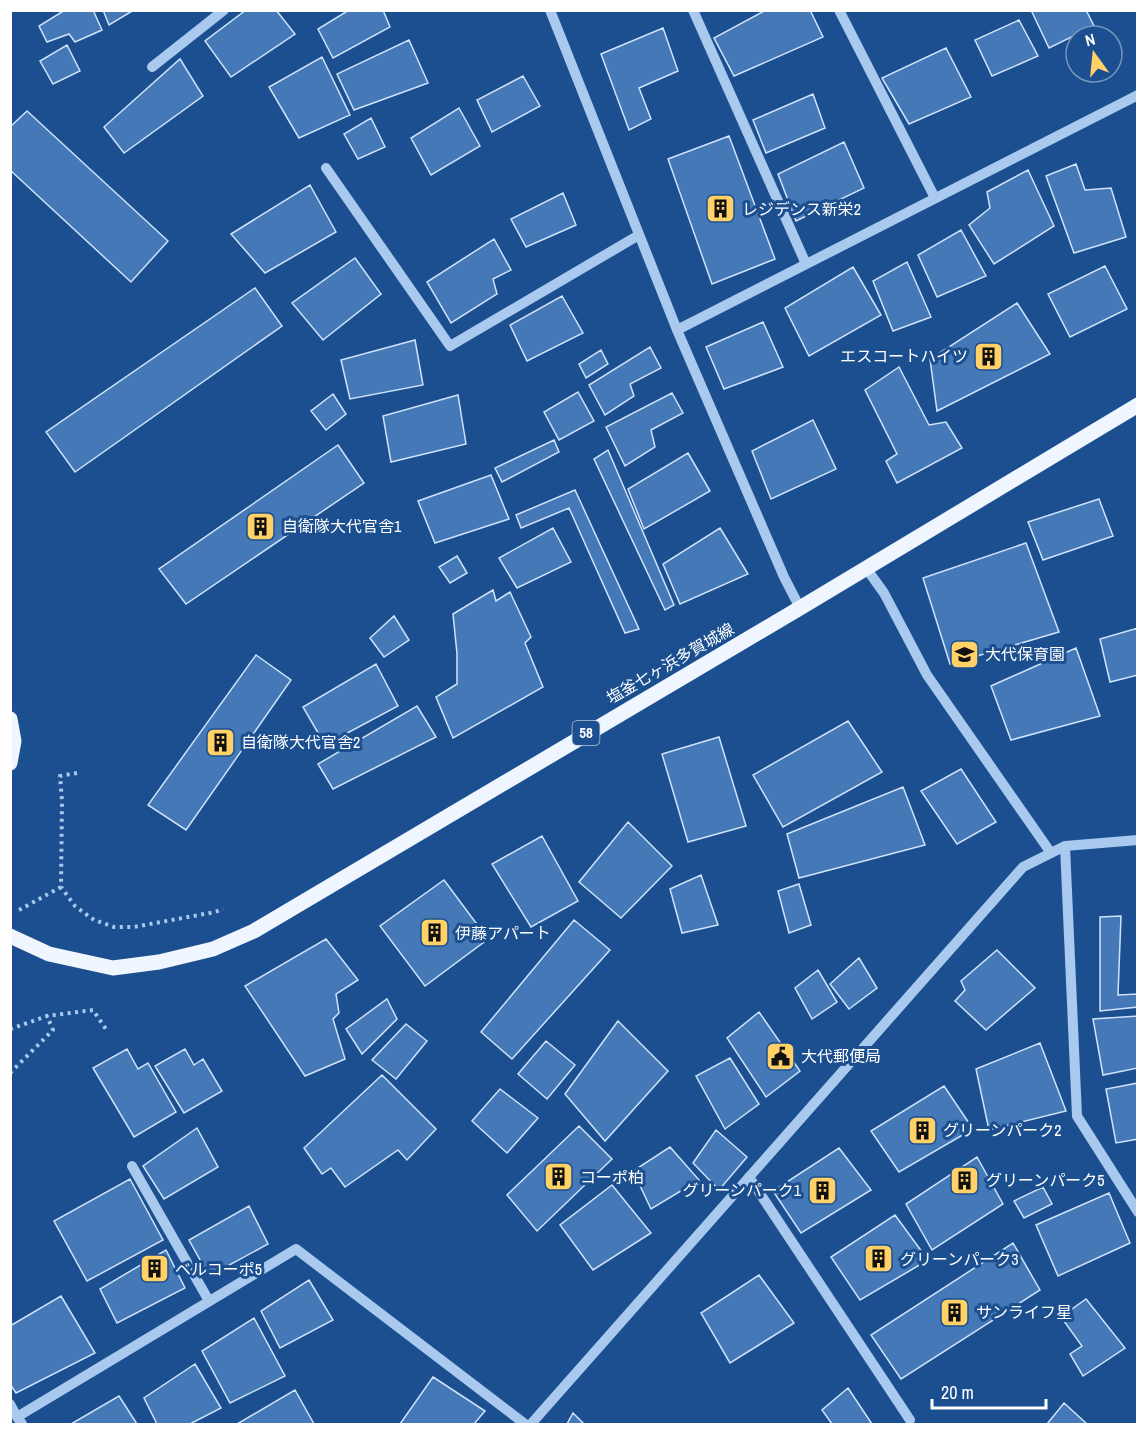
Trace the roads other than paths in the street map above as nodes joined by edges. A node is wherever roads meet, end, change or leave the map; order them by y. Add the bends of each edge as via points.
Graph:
1 (224, 10) edge
2 (550, 10) edge
3 (693, 10) edge
4 (839, 10) edge
5 (152, 67) dead end
6 (1137, 94) edge
7 (326, 168) dead end
8 (934, 198) junction
9 (639, 235) junction
10 (806, 264) junction
11 (677, 330) junction
12 (1137, 405) edge
13 (866, 568) junction
14 (800, 608) junction
15 (10, 719) edge
16 (10, 763) edge
17 (1137, 840) edge
18 (1065, 846) junction
19 (1052, 853) junction
20 (10, 936) edge
21 (132, 1166) dead end
22 (749, 1177) junction
23 (1137, 1212) edge
24 (209, 1301) junction
25 (10, 1404) edge
26 (910, 1420) dead end
27 (20, 1421) edge
28 (525, 1425) edge
29 (531, 1425) edge

1 - 5 street
2 - 9 street
3 - 10 street
4 - 8 street
6 - 8 street
7 - 9 street via 450,346
8 - 10 street
9 - 11 street
10 - 11 street
11 - 14 street
12 - 13 main road, 塩釜七ヶ浜多賀城線 / 58
13 - 14 main road, 塩釜七ヶ浜多賀城線 / 58
13 - 19 street via 884,593 927,675
14 - 20 main road, 塩釜七ヶ浜多賀城線 / 58 via 254,931 213,949 113,968 49,954
15 - 16 main road via 14,741
17 - 18 street
18 - 19 street
18 - 23 street via 1077,1116
19 - 22 street via 1023,867
21 - 24 street
22 - 26 street
22 - 29 street
24 - 27 street
24 - 28 street via 296,1249
25 - 27 street

